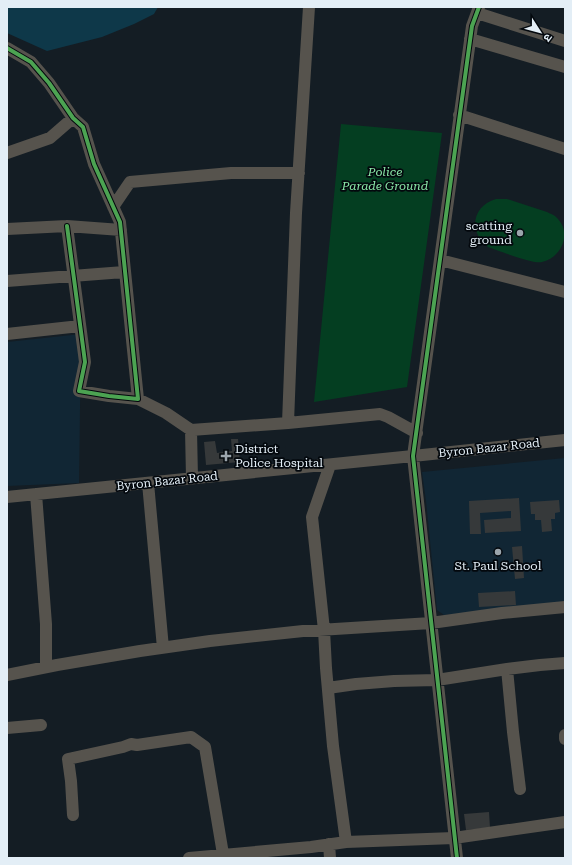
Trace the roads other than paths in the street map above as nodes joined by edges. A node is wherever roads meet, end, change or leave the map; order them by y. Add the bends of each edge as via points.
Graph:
1 (309, 7) edge
2 (478, 10) edge
3 (470, 39) junction
4 (565, 41) edge
5 (7, 48) edge
6 (565, 67) edge
7 (460, 115) junction
8 (73, 118) junction
9 (565, 149) edge
10 (7, 153) edge
11 (299, 173) junction
12 (113, 206) junction
13 (67, 226) junction
14 (7, 229) edge
15 (121, 230) junction
16 (440, 260) junction
17 (124, 272) junction
18 (73, 276) junction
19 (7, 281) edge
20 (564, 288) edge
21 (80, 326) junction
22 (7, 334) edge
23 (138, 399) junction
24 (288, 423) junction
25 (191, 430) junction
26 (417, 433) junction
27 (565, 440) edge
28 (413, 456) junction
29 (330, 465) junction
30 (192, 478) junction
31 (148, 483) junction
32 (36, 494) junction
33 (7, 497) edge
34 (565, 607) edge
35 (431, 623) junction
36 (324, 630) junction
37 (163, 648) junction
38 (565, 663) edge
39 (46, 667) junction
40 (507, 669) junction
41 (7, 675) edge
42 (437, 680) junction
43 (328, 688) junction
44 (41, 725) dead end
45 (7, 728) edge
46 (565, 735) edge
47 (565, 739) edge
48 (520, 789) dead end
49 (73, 815) dead end
50 (565, 822) edge
51 (454, 838) junction
52 (346, 842) junction
53 (329, 844) junction
54 (223, 854) junction
55 (189, 858) edge
56 (330, 858) edge
57 (456, 858) edge

1 - 11 street
2 - 3 street
2 - 4 street
3 - 6 street
3 - 7 street
5 - 8 street via 31,62
7 - 9 street
7 - 16 street
8 - 10 street via 50,138
8 - 12 street via 83,127 94,164
11 - 12 street via 231,173 130,182
11 - 24 street
12 - 15 street
13 - 14 street
13 - 15 street
13 - 18 street
15 - 17 street
16 - 20 street
16 - 26 street
17 - 18 street
17 - 23 street
18 - 19 street
18 - 21 street
21 - 22 street
21 - 23 street via 85,362 79,391
23 - 25 street via 166,413
24 - 25 street
24 - 26 street via 380,414
25 - 30 street
26 - 28 street
27 - 28 street, Byron Bazar Road
28 - 29 street, Byron Bazar Road
28 - 35 street
29 - 30 street, Byron Bazar Road
29 - 36 street via 312,517
30 - 31 street, Byron Bazar Road
31 - 32 street, Byron Bazar Road
31 - 37 street
32 - 33 street, Byron Bazar Road
32 - 39 street via 46,624
34 - 35 street
35 - 36 street
35 - 42 street
36 - 37 street
36 - 43 street
37 - 39 street
38 - 40 street
39 - 41 street
40 - 42 street
40 - 48 street
42 - 43 street via 394,681
42 - 51 street
43 - 52 street
44 - 45 street
46 - 47 street
49 - 54 street via 68,759 131,744 191,737 205,747
50 - 51 street
51 - 52 street
51 - 57 street
52 - 53 street
53 - 54 street
53 - 56 street
54 - 55 street

